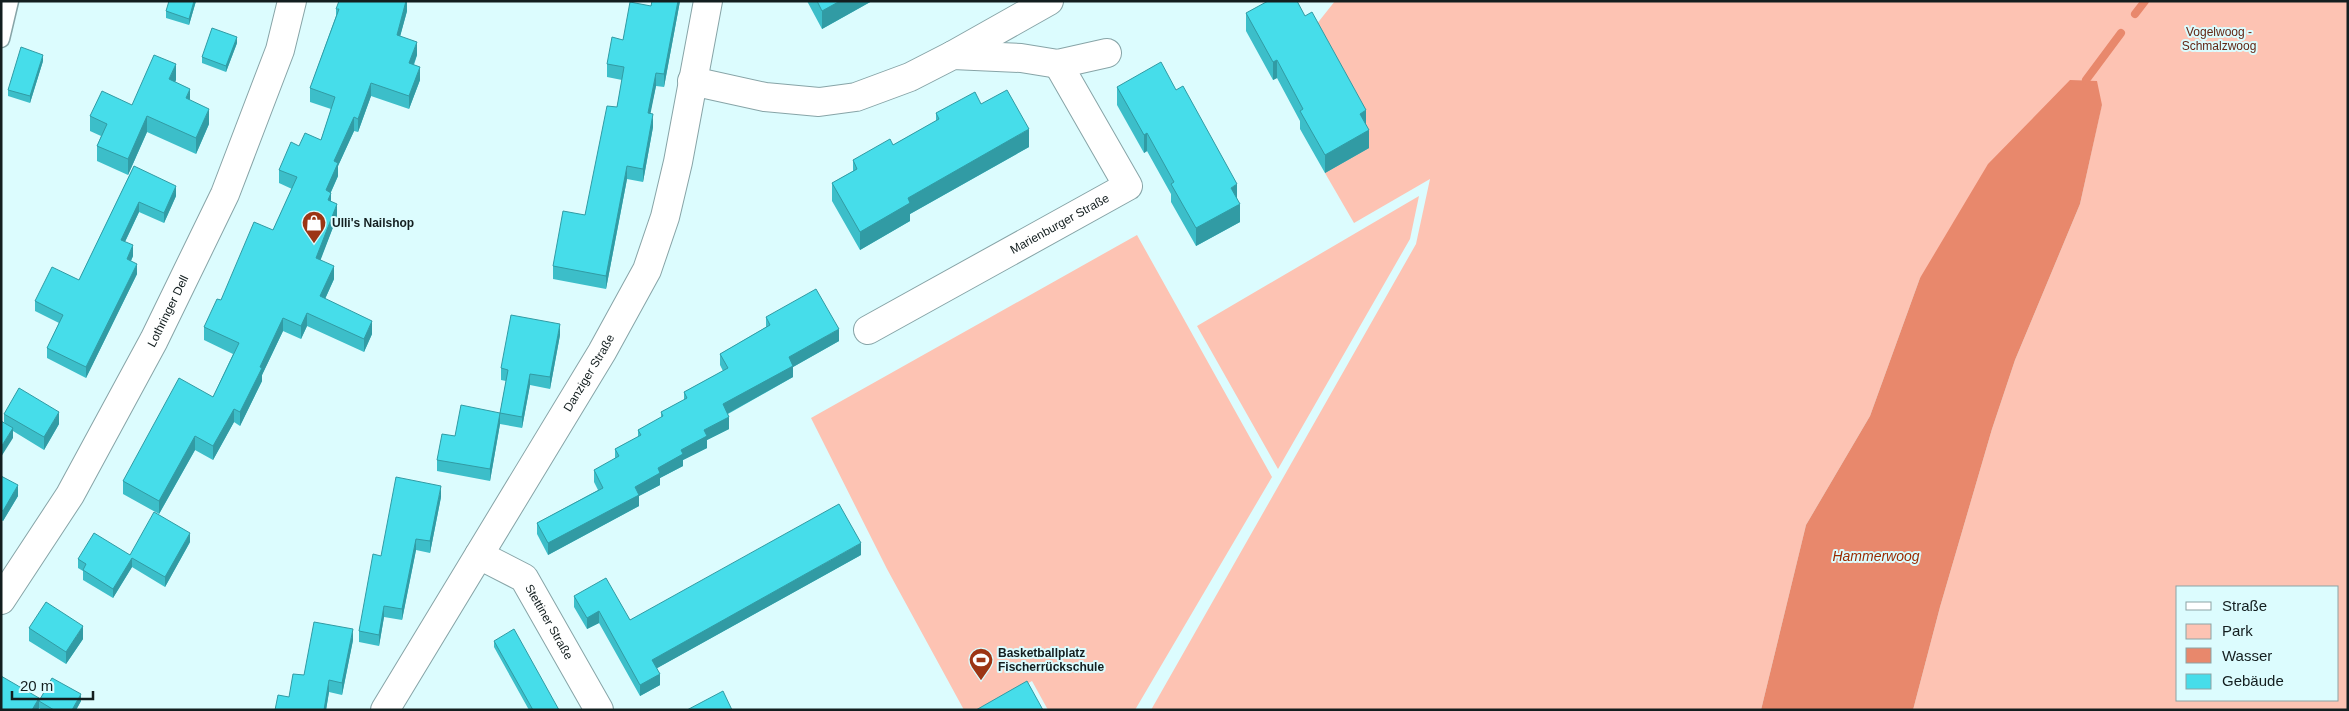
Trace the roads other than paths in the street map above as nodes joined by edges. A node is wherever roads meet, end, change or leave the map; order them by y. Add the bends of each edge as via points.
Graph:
1 (10, 1) edge
2 (292, 1) edge
3 (708, 1) edge
4 (1049, 1) edge
5 (1, 39) edge
6 (1107, 53) dead end
7 (953, 55) junction
8 (1058, 64) junction
9 (692, 81) junction
10 (868, 330) dead end
11 (479, 555) junction
12 (1, 600) edge
13 (385, 710) edge
14 (599, 710) edge

1 - 5 lane
2 - 12 street, Lothringer Dell via 280,50 225,194 154,340 70,495
3 - 9 street, Danziger Straße
4 - 7 street
6 - 8 street
7 - 8 street via 1021,58
7 - 9 street via 910,77 856,97 818,102 765,97
8 - 10 street, Marienburger Straße via 1128,186
9 - 11 street, Danziger Straße via 665,217 647,270 602,352
11 - 13 street, Danziger Straße
11 - 14 street, Stettiner Straße via 524,578

